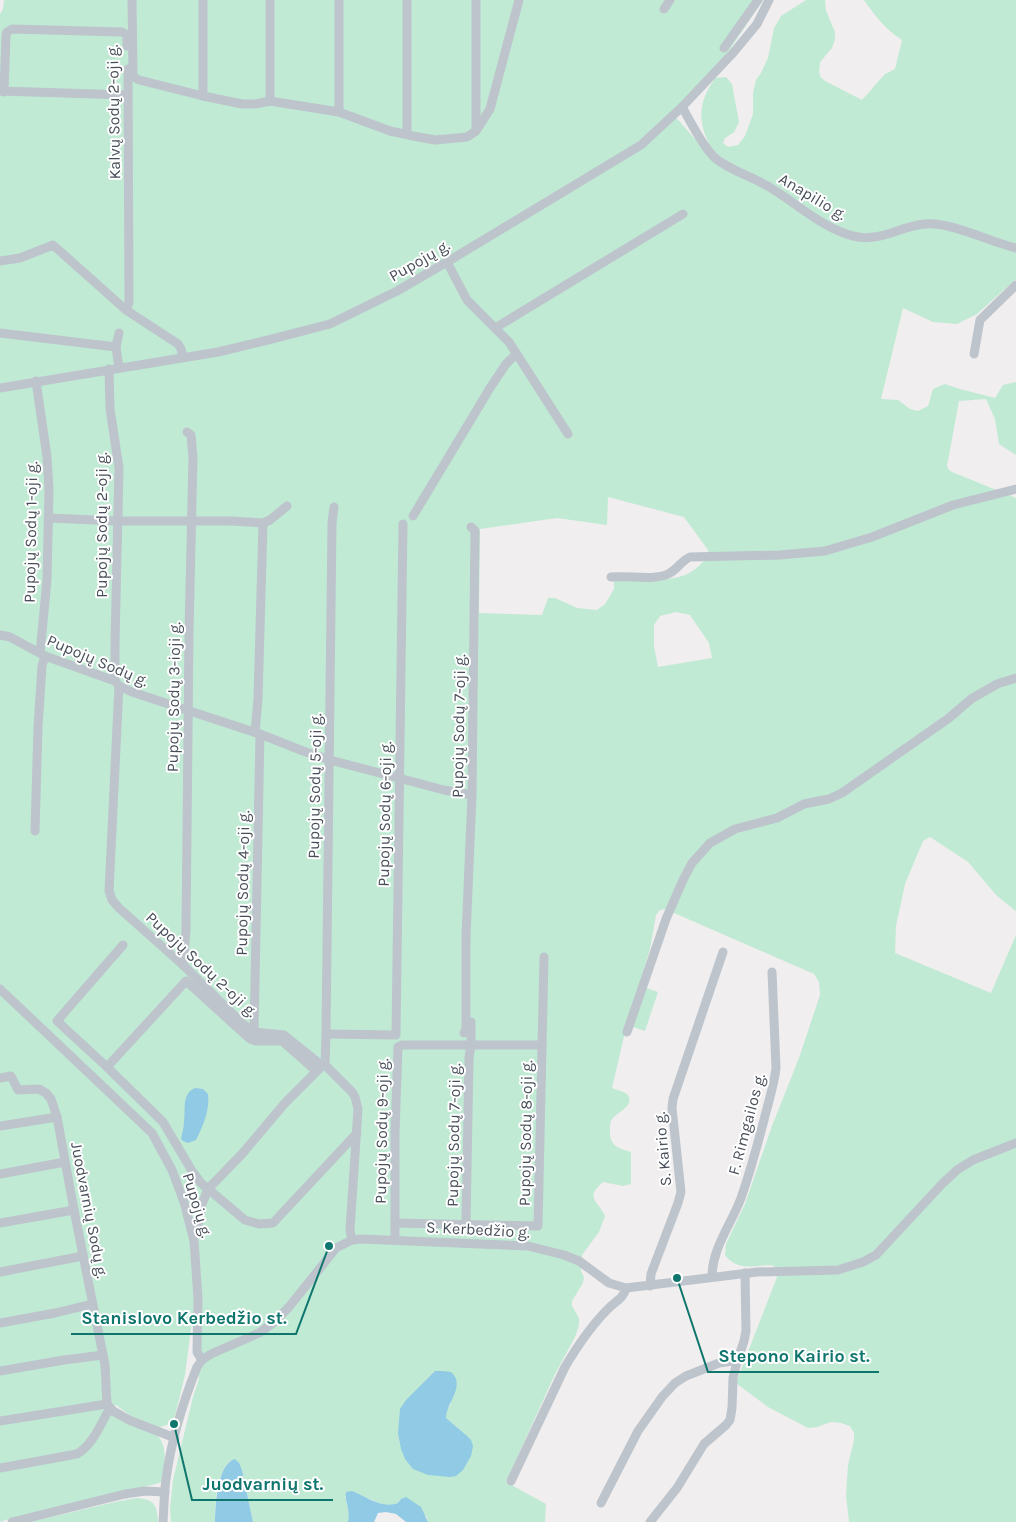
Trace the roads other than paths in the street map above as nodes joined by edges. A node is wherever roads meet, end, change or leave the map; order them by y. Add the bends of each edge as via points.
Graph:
1 (132, 0) edge
2 (203, 0) edge
3 (270, 0) edge
4 (339, 0) edge
5 (407, 0) edge
6 (476, 0) edge
7 (519, 0) edge
8 (670, 0) edge
9 (758, 0) edge
10 (769, 0) edge
11 (664, 8) dead end
12 (724, 48) dead end
13 (2, 91) edge
14 (128, 95) junction
15 (204, 96) junction
16 (270, 101) junction
17 (682, 107) junction
18 (338, 112) junction
19 (476, 131) junction
20 (406, 134) junction
21 (683, 214) dead end
22 (1016, 248) edge
23 (0, 262) edge
24 (447, 262) junction
25 (1016, 285) edge
26 (126, 310) junction
27 (495, 328) junction
28 (0, 333) edge
29 (119, 333) dead end
30 (116, 347) junction
31 (516, 354) junction
32 (974, 354) dead end
33 (183, 357) junction
34 (119, 368) junction
35 (110, 369) junction
36 (36, 381) junction
37 (0, 388) edge
38 (187, 432) dead end
39 (568, 434) dead end
40 (1016, 490) edge
41 (287, 506) dead end
42 (334, 507) dead end
43 (413, 516) dead end
44 (49, 518) junction
45 (118, 521) junction
46 (192, 521) junction
47 (263, 523) junction
48 (403, 524) dead end
49 (471, 527) dead end
50 (611, 577) dead end
51 (0, 635) edge
52 (43, 654) junction
53 (1016, 678) edge
54 (117, 683) junction
55 (188, 710) junction
56 (257, 733) junction
57 (330, 760) junction
58 (399, 780) junction
59 (472, 794) junction
60 (35, 831) dead end
61 (466, 928) junction
62 (123, 945) dead end
63 (723, 952) dead end
64 (544, 957) dead end
65 (183, 965) junction
66 (772, 972) dead end
67 (0, 989) edge
68 (254, 1032) junction
69 (627, 1032) dead end
70 (464, 1033) dead end
71 (326, 1034) junction
72 (471, 1045) junction
73 (542, 1045) junction
74 (325, 1065) junction
75 (107, 1067) junction
76 (316, 1072) junction
77 (0, 1078) edge
78 (57, 1116) junction
79 (0, 1126) edge
80 (357, 1133) junction
81 (1016, 1143) edge
82 (65, 1162) junction
83 (0, 1174) edge
84 (208, 1189) junction
85 (74, 1210) junction
86 (0, 1223) edge
87 (395, 1224) junction
88 (466, 1224) junction
89 (192, 1230) junction
90 (352, 1240) junction
91 (394, 1240) junction
92 (84, 1256) junction
93 (0, 1272) edge
94 (745, 1273) junction
95 (712, 1277) junction
96 (650, 1286) junction
97 (626, 1288) junction
98 (92, 1304) junction
99 (0, 1323) edge
100 (103, 1355) junction
101 (202, 1360) junction
102 (737, 1362) junction
103 (0, 1371) edge
104 (109, 1406) junction
105 (0, 1421) edge
106 (174, 1438) junction
107 (0, 1468) edge
108 (511, 1482) dead end
109 (165, 1492) junction
110 (601, 1503) dead end
111 (12, 1522) edge
112 (163, 1522) edge
113 (650, 1522) edge

1 - 15 street via 134,77
2 - 15 street
3 - 16 street
4 - 18 street
5 - 20 street
6 - 19 street
7 - 19 street via 490,109
8 - 11 street
9 - 12 street
10 - 17 street, Pupojų g. via 757,24
13 - 14 street
13 - 14 street, Kalvų Sodų 2-oji g. via 7,32 12,29 122,32 127,37
14 - 26 street, Kalvų Sodų 2-oji g. via 129,302
15 - 16 street via 248,104
16 - 18 street
17 - 22 street, Anapilio g. via 715,158 849,235 873,237 934,224
17 - 24 street, Pupojų g. via 641,145
18 - 20 street
19 - 20 street via 467,137 435,140
21 - 27 street
23 - 26 street via 20,258 53,244
24 - 27 street via 467,300
24 - 33 street, Pupojų g. via 330,324 218,352
25 - 32 street via 980,320
26 - 33 street via 178,344
27 - 31 street
28 - 30 street
29 - 30 street
30 - 34 street
31 - 39 street
31 - 43 street via 490,388
33 - 34 street, Pupojų g.
34 - 35 street, Pupojų g.
35 - 36 street, Pupojų g.
35 - 45 street, Pupojų Sodų 2-oji g. via 110,410 119,468
36 - 37 street, Pupojų g.
36 - 44 street, Pupojų Sodų 1-oji g. via 46,457
38 - 46 street, Pupojų Sodų 3-ioji g. via 191,435 193,457
40 - 50 street via 952,505 872,537 825,551 780,556 690,557 667,575
41 - 47 street
42 - 57 street, Pupojų Sodų 5-oji g.
44 - 45 street
44 - 52 street, Pupojų Sodų 1-oji g.
45 - 46 street
45 - 54 street, Pupojų Sodų 2-oji g.
46 - 47 street
46 - 55 street, Pupojų Sodų 3-ioji g.
47 - 56 street, Pupojų Sodų 4-oji g.
48 - 58 street, Pupojų Sodų 6-oji g.
49 - 59 street, Pupojų Sodų 7-oji g. via 475,531
51 - 52 street, Pupojų Sodų g.
52 - 54 street, Pupojų Sodų g.
52 - 60 street, Pupojų Sodų 1-oji g.
53 - 69 street via 997,684 971,699 842,793 735,830 710,843 692,863 683,880
54 - 55 street, Pupojų Sodų g. via 149,698
54 - 65 street, Pupojų Sodų 2-oji g. via 109,891 119,908
55 - 56 street, Pupojų Sodų g.
55 - 65 street, Pupojų Sodų 3-ioji g.
56 - 57 street, Pupojų Sodų g.
56 - 68 street, Pupojų Sodų 4-oji g.
57 - 58 street, Pupojų Sodų g.
57 - 71 street, Pupojų Sodų 5-oji g.
58 - 59 street, Pupojų Sodų g.
58 - 71 street, Pupojų Sodų 6-oji g. via 396,1035
59 - 61 street, Pupojų Sodų 7-oji g.
61 - 70 street, Pupojų Sodų 7-oji g.
61 - 72 street, Pupojų Sodų 7-oji g. via 472,933
62 - 75 street via 57,1021
63 - 96 street, S. Kairio g. via 673,1099 681,1192 651,1274
64 - 73 street, Pupojų Sodų 8-oji g.
65 - 68 street, Pupojų Sodų 2-oji g.
66 - 95 street, F. Rimgailos g. via 774,1080 740,1199 716,1250
67 - 89 street, Pupojų g. via 152,1133 172,1170
68 - 74 street, Pupojų Sodų 2-oji g. via 284,1034
71 - 74 street, Pupojų Sodų 5-oji g.
72 - 73 street, Pupojų Sodų 9-oji g.
72 - 87 street, Pupojų Sodų 9-oji g. via 398,1047
72 - 88 street, Pupojų Sodų 7-oji g.
73 - 88 street, Pupojų Sodų 8-oji g. via 538,1226
74 - 76 street
74 - 80 street, Pupojų Sodų 2-oji g. via 355,1096
75 - 76 street via 186,981 250,1039 284,1042
75 - 84 street via 163,1122 192,1171
76 - 84 street
77 - 78 street, Juodvarnių Sodų g. via 11,1076 18,1090 36,1089 46,1093
78 - 79 street
78 - 82 street, Juodvarnių Sodų g.
80 - 84 street via 273,1223 258,1224 246,1220
80 - 90 street, Pupojų Sodų 2-oji g.
81 - 94 street, S. Kerbedžio g. via 973,1160 958,1170 876,1255 863,1262 838,1270
82 - 83 street
82 - 85 street, Juodvarnių Sodų g.
84 - 89 street via 198,1226
85 - 86 street
85 - 92 street, Juodvarnių Sodų g.
87 - 88 street, Pupojų Sodų 8-oji g.
87 - 91 street, Pupojų Sodų 9-oji g.
89 - 101 street, Pupojų g. via 198,1298 198,1352
90 - 91 street, S. Kerbedžio g.
90 - 101 street via 330,1254 273,1323
91 - 97 street, S. Kerbedžio g. via 512,1244 545,1250 579,1262 609,1282
92 - 93 street
92 - 98 street, Juodvarnių Sodų g.
94 - 95 street, S. Kerbedžio g.
94 - 102 street via 746,1331
95 - 96 street, S. Kerbedžio g.
96 - 97 street, S. Kerbedžio g.
97 - 108 street via 573,1353
98 - 99 street
98 - 100 street, Juodvarnių Sodų g.
100 - 103 street
100 - 104 street, Juodvarnių Sodų g.
101 - 106 street via 193,1377
102 - 110 street via 719,1363 675,1383 638,1431
102 - 113 street via 731,1416 726,1426 704,1444 677,1488
104 - 105 street
104 - 106 street via 129,1420
104 - 107 street via 90,1443 78,1454
106 - 109 street
109 - 111 street via 145,1490
109 - 112 street

